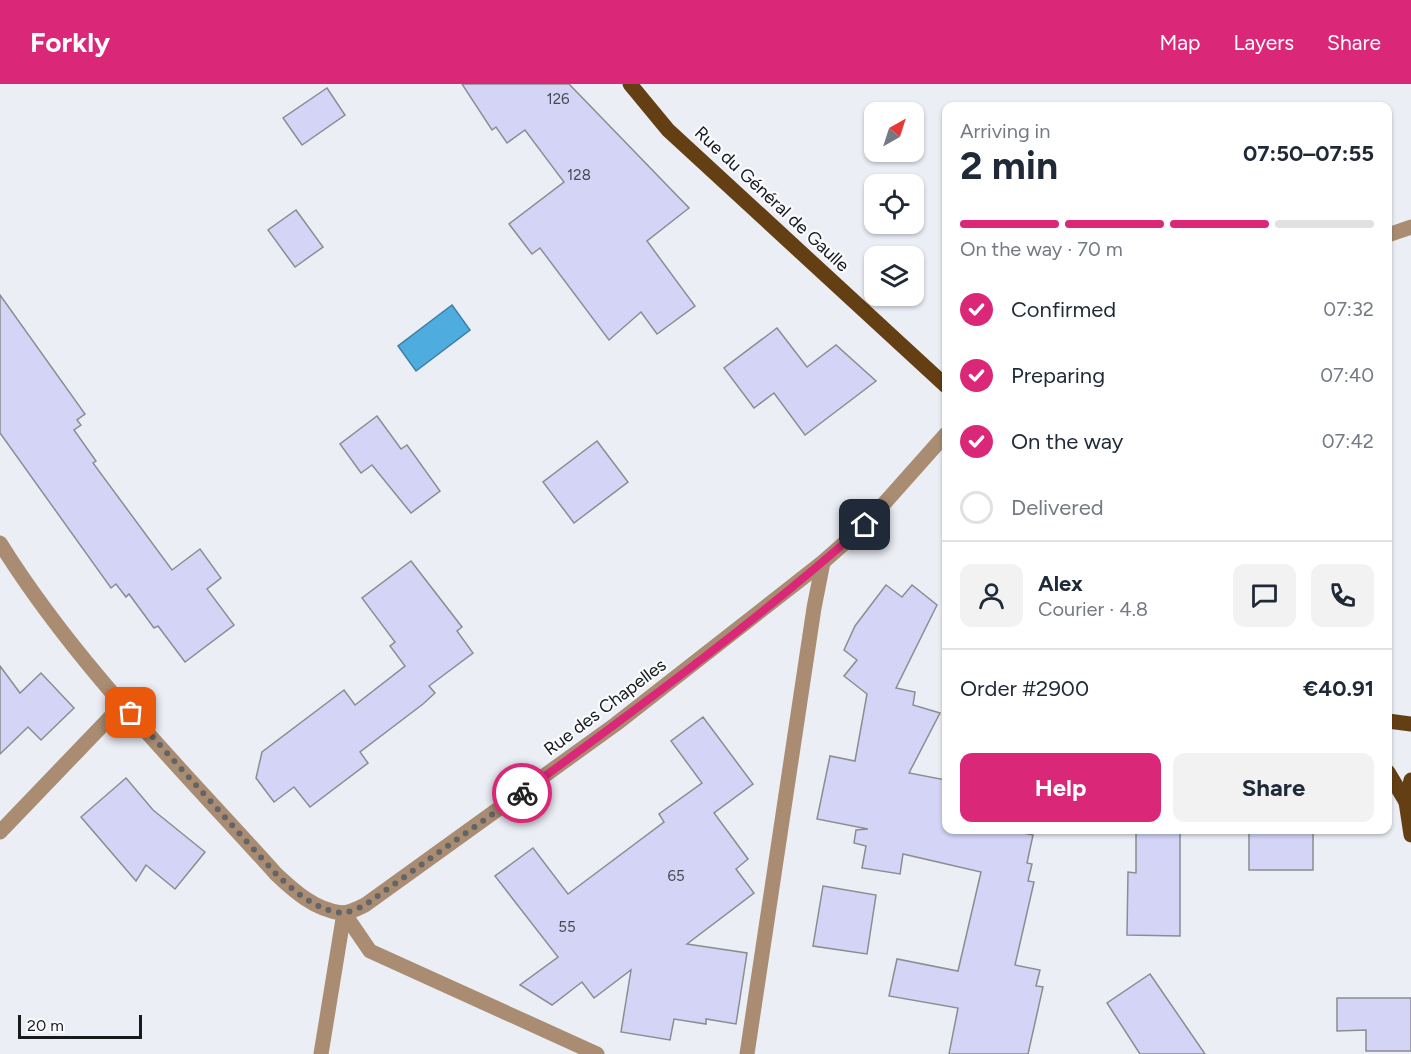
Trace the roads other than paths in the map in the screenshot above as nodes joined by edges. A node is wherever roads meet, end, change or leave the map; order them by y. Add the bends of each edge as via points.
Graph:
1 (630, 84) edge
2 (1411, 227) edge
3 (1392, 234) edge
4 (942, 382) edge
5 (942, 438) edge
6 (0, 543) edge
7 (823, 562) junction
8 (123, 704) junction
9 (1392, 722) edge
10 (1411, 724) edge
11 (1392, 779) edge
12 (1411, 780) edge
13 (1406, 802) junction
14 (0, 832) edge
15 (1411, 835) edge
16 (344, 913) junction
17 (321, 1054) edge
18 (597, 1054) edge
19 (747, 1054) edge

1 - 4 main road, Rue du Général de Gaulle via 668,129
2 - 3 street
5 - 7 street, Rue des Chapelles via 865,525
6 - 8 street via 33,595
7 - 16 street, Rue des Chapelles via 607,731 374,899
7 - 19 street
8 - 14 street
8 - 16 street via 276,874 298,894 321,907
9 - 10 main road
11 - 13 main road
12 - 13 main road
13 - 15 main road
16 - 17 street
16 - 18 street via 370,951

